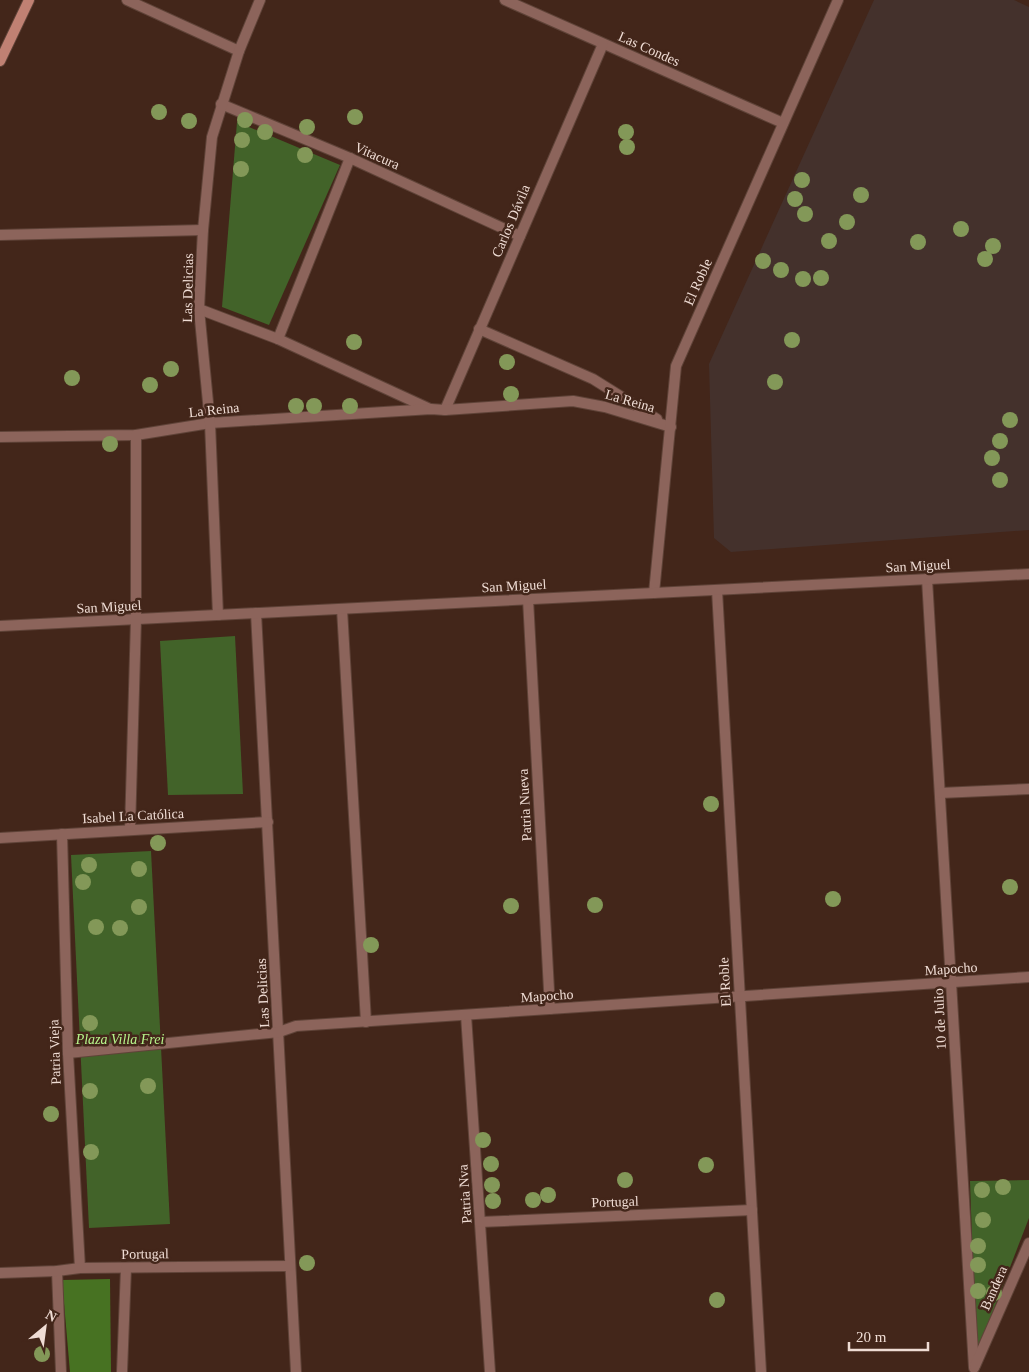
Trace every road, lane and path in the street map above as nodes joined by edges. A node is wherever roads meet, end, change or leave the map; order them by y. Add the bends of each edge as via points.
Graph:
1 (29, 0) edge
2 (127, 0) edge
3 (260, 0) edge
4 (504, 0) edge
5 (838, 0) edge
6 (603, 44) junction
7 (239, 51) junction
8 (0, 61) edge
9 (221, 104) junction
10 (783, 123) junction
11 (350, 158) junction
12 (203, 230) junction
13 (0, 235) edge
14 (520, 236) junction
15 (199, 310) junction
16 (480, 329) junction
17 (278, 339) junction
18 (430, 409) junction
19 (445, 410) junction
20 (210, 423) junction
21 (671, 427) junction
22 (136, 435) junction
23 (0, 437) edge
24 (1029, 574) edge
25 (927, 579) junction
26 (716, 590) junction
27 (654, 593) junction
28 (528, 599) junction
29 (342, 608) junction
30 (256, 613) junction
31 (218, 615) junction
32 (136, 619) junction
33 (0, 626) edge
34 (1029, 788) edge
35 (940, 793) junction
36 (268, 822) junction
37 (130, 830) junction
38 (62, 834) junction
39 (0, 838) edge
40 (1029, 977) edge
41 (951, 983) junction
42 (739, 997) junction
43 (550, 1009) junction
44 (466, 1015) junction
45 (366, 1022) junction
46 (279, 1032) junction
47 (68, 1053) junction
48 (752, 1210) junction
49 (480, 1222) junction
50 (1029, 1243) edge
51 (290, 1266) junction
52 (80, 1268) junction
53 (126, 1268) junction
54 (57, 1271) junction
55 (0, 1272) edge
56 (973, 1370) edge
57 (61, 1372) edge
58 (122, 1372) edge
59 (296, 1372) edge
60 (490, 1372) edge
61 (761, 1372) edge

1 - 8 main road
2 - 7 street
3 - 7 street, Las Delicias
4 - 6 street, Las Condes
5 - 10 street, El Roble
6 - 10 street, Las Condes
6 - 14 street, Carlos Dávila
7 - 9 street, Las Delicias
9 - 11 street, Vitacura
9 - 12 street, Las Delicias via 212,137
10 - 21 street, El Roble via 676,366
11 - 14 street, Vitacura
11 - 17 street
12 - 13 street
12 - 15 street, Las Delicias
14 - 16 street, Carlos Dávila
15 - 17 street, La Reina
15 - 20 street, Las Delicias
16 - 19 street, Carlos Dávila
16 - 21 street via 593,379
17 - 18 street, La Reina
18 - 19 street, La Reina
18 - 20 street, La Reina
19 - 21 street, La Reina via 573,401
20 - 22 street, La Reina
20 - 31 street, Las Delicias
21 - 27 street, El Roble
22 - 23 street, La Reina
22 - 32 street
24 - 25 street, San Miguel
25 - 26 street, San Miguel
25 - 35 street, 10 de Julio
26 - 27 street, San Miguel
26 - 42 street, El Roble
27 - 28 street, San Miguel
28 - 29 street, San Miguel
28 - 43 street, Patria Nueva
29 - 30 street, San Miguel
29 - 45 street
30 - 31 street, San Miguel
30 - 36 street, Las Delicias
31 - 32 street, San Miguel
32 - 33 street, San Miguel
32 - 37 street
34 - 35 street
35 - 41 street, 10 de Julio
36 - 37 street, Isabel La Católica
36 - 46 street, Las Delicias
37 - 38 street, Isabel La Católica
38 - 39 street, Isabel La Católica
38 - 47 street, Patria Vieja
40 - 41 street, Mapocho
41 - 42 street, Mapocho
41 - 56 street, 10 de Julio
42 - 43 street, Mapocho
42 - 48 street, El Roble
43 - 44 street, Mapocho
44 - 45 street, Mapocho
44 - 49 street, Patria Nva
45 - 46 street, Mapocho via 296,1026
46 - 47 street, Mapocho
46 - 51 street, Las Delicias
47 - 52 street, Patria Vieja
48 - 49 street, Portugal
48 - 61 street, El Roble
49 - 60 street, Patria Nva
50 - 56 street, Bandera
51 - 53 street, Portugal
51 - 59 street, Las Delicias
52 - 53 street, Portugal
52 - 54 street, Portugal
53 - 58 street
54 - 55 street, Portugal
54 - 57 street

